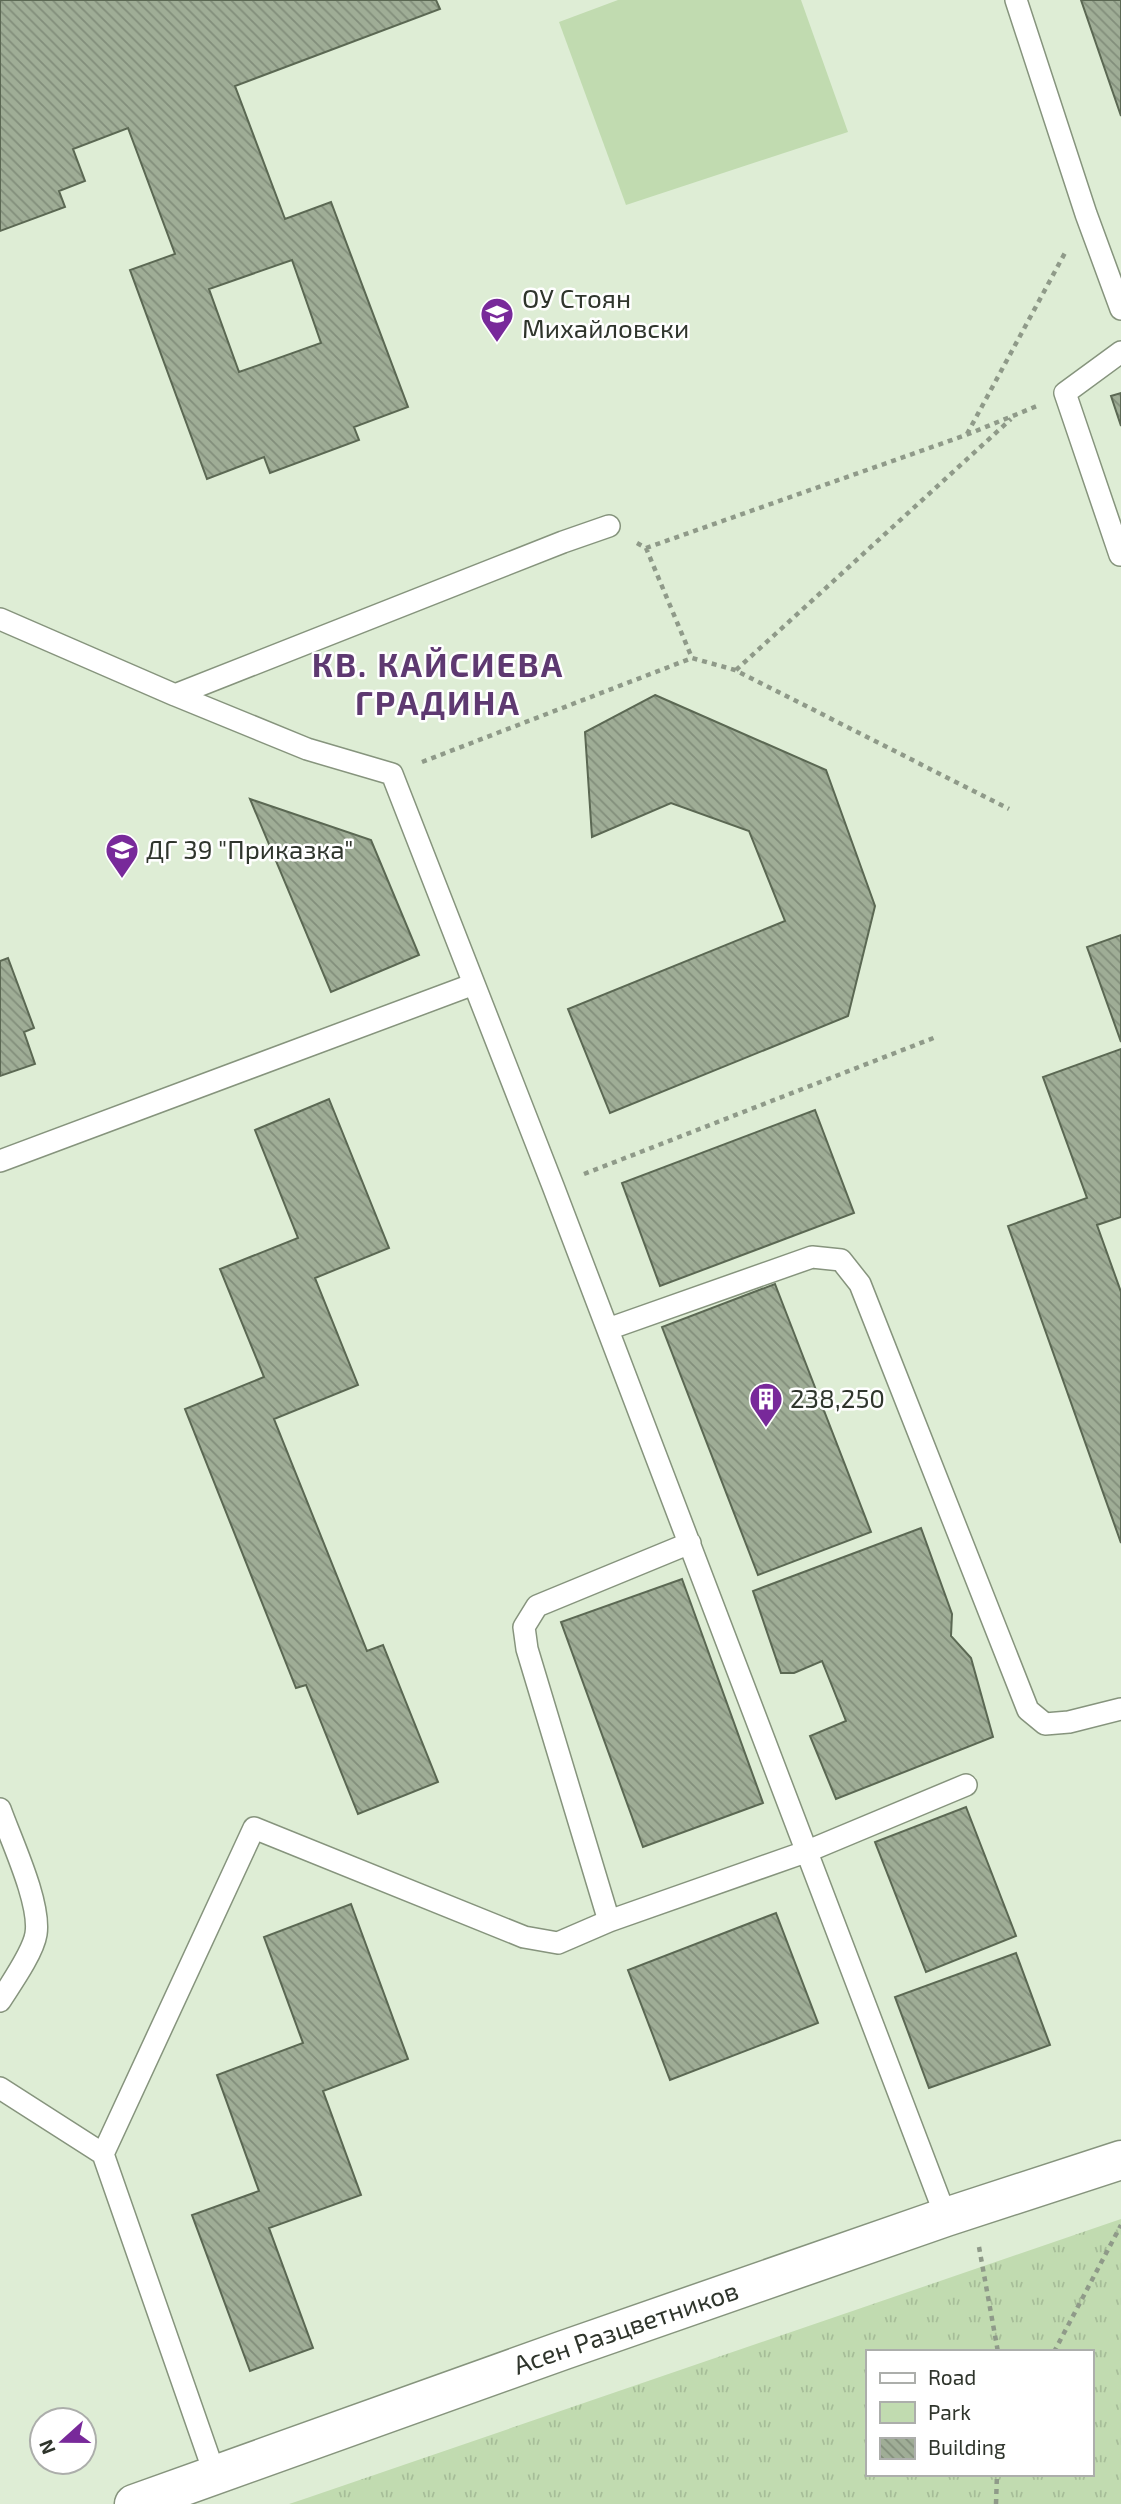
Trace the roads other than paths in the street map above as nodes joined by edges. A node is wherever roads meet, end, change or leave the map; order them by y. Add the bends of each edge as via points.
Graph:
1 (1016, 0) edge
2 (1121, 309) edge
3 (1121, 352) edge
4 (609, 526) road end
5 (1120, 555) edge
6 (0, 619) edge
7 (175, 695) junction
8 (474, 984) junction
9 (0, 1161) edge
10 (608, 1329) junction
11 (690, 1543) junction
12 (1121, 1709) edge
13 (966, 1785) dead end
14 (0, 1809) edge
15 (808, 1851) junction
16 (609, 1921) junction
17 (0, 2001) edge
18 (0, 2088) edge
19 (103, 2154) junction
20 (1121, 2160) edge
21 (960, 2213) junction
22 (215, 2475) junction
23 (134, 2504) edge

1 - 2 lane
3 - 5 lane via 1065,393
4 - 7 lane
6 - 7 lane
7 - 8 lane via 307,748 392,774
8 - 9 lane
8 - 10 lane
10 - 11 lane
10 - 12 lane via 812,1257 841,1260 860,1284 1028,1710 1045,1724
11 - 15 lane
11 - 16 lane via 537,1606 524,1627
13 - 15 lane
14 - 17 lane via 35,1909 36,1935
15 - 16 lane
15 - 21 lane
16 - 19 lane via 558,1942 524,1937 254,1828
18 - 19 lane
19 - 22 lane
20 - 21 street, Асен Разцветников
21 - 22 street, Асен Разцветников
22 - 23 street, Асен Разцветников

